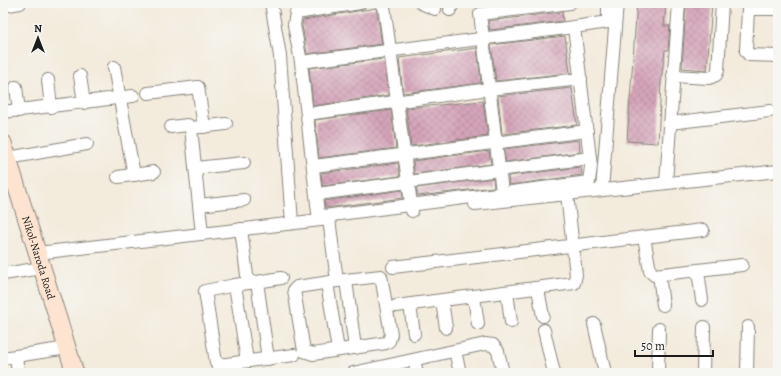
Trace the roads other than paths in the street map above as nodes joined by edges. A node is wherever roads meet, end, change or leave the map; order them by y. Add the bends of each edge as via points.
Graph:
1 (20, 3) edge
2 (271, 3) edge
3 (360, 3) edge
4 (381, 3) edge
5 (421, 3) edge
6 (570, 3) edge
7 (608, 3) edge
8 (618, 3) edge
9 (679, 3) edge
10 (722, 3) edge
11 (3, 6) edge
12 (435, 9) dead end
13 (778, 9) edge
14 (574, 27) junction
15 (482, 37) junction
16 (390, 50) junction
17 (778, 56) edge
18 (301, 62) junction
19 (114, 67) dead end
20 (80, 76) dead end
21 (673, 76) junction
22 (581, 79) junction
23 (48, 80) dead end
24 (16, 87) dead end
25 (489, 89) junction
26 (148, 93) dead end
27 (133, 96) dead end
28 (119, 98) junction
29 (397, 101) junction
30 (84, 103) junction
31 (51, 107) junction
32 (19, 111) junction
33 (770, 111) dead end
34 (3, 112) edge
35 (307, 114) junction
36 (670, 123) junction
37 (226, 124) dead end
38 (171, 127) dead end
39 (204, 127) junction
40 (191, 128) junction
41 (587, 131) junction
42 (496, 142) junction
43 (87, 144) dead end
44 (4, 149) edge
45 (404, 154) junction
46 (590, 158) junction
47 (244, 163) dead end
48 (314, 166) junction
49 (195, 168) junction
50 (499, 170) junction
51 (778, 171) edge
52 (154, 172) dead end
53 (134, 175) junction
54 (118, 177) dead end
55 (408, 181) junction
56 (666, 182) junction
57 (602, 190) junction
58 (317, 194) junction
59 (567, 194) junction
60 (503, 196) junction
61 (244, 200) dead end
62 (199, 205) junction
63 (411, 208) junction
64 (330, 219) junction
65 (292, 223) junction
66 (241, 229) junction
67 (703, 230) dead end
68 (202, 234) junction
69 (644, 237) junction
70 (573, 246) junction
71 (40, 261) junction
72 (742, 265) dead end
73 (393, 267) dead end
74 (698, 271) junction
75 (3, 274) edge
76 (658, 276) junction
77 (281, 278) dead end
78 (337, 281) junction
79 (252, 282) junction
80 (235, 285) junction
81 (538, 289) junction
82 (507, 292) junction
83 (474, 297) junction
84 (702, 300) dead end
85 (442, 301) junction
86 (410, 304) junction
87 (663, 305) dead end
88 (396, 306) dead end
89 (543, 316) dead end
90 (511, 322) dead end
91 (478, 324) dead end
92 (594, 324) dead end
93 (704, 327) dead end
94 (748, 327) dead end
95 (446, 328) dead end
96 (659, 329) dead end
97 (544, 330) dead end
98 (414, 334) dead end
99 (68, 348) junction
100 (355, 348) junction
101 (338, 350) junction
102 (455, 351) junction
103 (294, 355) dead end
104 (16, 356) junction
105 (3, 358) edge
106 (268, 359) junction
107 (414, 360) junction
108 (247, 361) junction
109 (376, 371) edge
110 (18, 373) edge
111 (75, 373) edge
112 (353, 373) edge
113 (417, 373) edge
114 (460, 373) edge
115 (503, 373) edge
116 (554, 373) edge
117 (605, 373) edge
118 (658, 373) edge
119 (703, 373) edge
120 (747, 373) edge

1 - 11 street
2 - 65 street via 280,56
3 - 18 street via 296,13 294,25
4 - 16 street via 384,6
5 - 12 street
6 - 15 street via 480,14
7 - 14 street via 608,22
8 - 57 street
9 - 21 street
10 - 21 street via 716,75 709,78
13 - 17 street via 748,9 746,51 749,55
14 - 15 street
14 - 22 street
15 - 16 street
15 - 25 street
16 - 18 street
16 - 29 street
18 - 35 street
19 - 28 street
20 - 30 street
21 - 36 street
22 - 25 street
22 - 41 street
23 - 31 street
24 - 32 street
25 - 29 street
25 - 42 street
26 - 39 street via 198,87
27 - 28 street
28 - 30 street
28 - 53 street
29 - 35 street
29 - 45 street
30 - 31 street
31 - 32 street
32 - 34 street
33 - 36 street
35 - 48 street
36 - 56 street
37 - 39 street
38 - 40 street via 188,125
39 - 40 street
40 - 49 street
41 - 42 street
41 - 46 street
42 - 45 street
42 - 50 street
43 - 44 street
44 - 71 main road, Nikol-Naroda Road
45 - 48 street
45 - 55 street
46 - 50 street
46 - 60 street via 589,182
47 - 49 street
48 - 58 street
49 - 62 street
50 - 55 street
50 - 60 street
51 - 56 street
52 - 53 street
53 - 54 street
55 - 58 street
55 - 63 street
56 - 57 street
57 - 59 street
58 - 63 street via 318,213 324,216
59 - 60 street
59 - 70 street
60 - 63 street
61 - 62 street
62 - 68 street
63 - 64 street
64 - 65 street
64 - 78 street
65 - 66 street
66 - 68 street
66 - 79 street
67 - 69 street
68 - 71 street
69 - 70 street
69 - 76 street via 650,271
70 - 73 street
70 - 81 street via 576,275 574,283
71 - 75 street
71 - 99 main road, Nikol-Naroda Road
72 - 74 street
74 - 76 street
74 - 84 street
76 - 87 street
77 - 79 street
78 - 100 street
78 - 100 street via 381,276 391,334 389,341
78 - 101 street
78 - 101 street via 297,287 294,292 304,351 313,354
79 - 80 street
79 - 106 street
80 - 108 street
80 - 108 street via 205,291 216,363 219,365
81 - 82 street
81 - 89 street
82 - 83 street
82 - 90 street
83 - 85 street
83 - 91 street
85 - 86 street
85 - 95 street
86 - 88 street
86 - 98 street
92 - 117 street
93 - 119 street
94 - 120 street
96 - 118 street
97 - 116 street
99 - 104 street
99 - 111 main road, Nikol-Naroda Road
100 - 101 street
102 - 107 street
102 - 114 street
102 - 115 street via 485,344 493,345 498,351
103 - 106 street
104 - 105 street
104 - 110 street
106 - 108 street
107 - 109 street
107 - 113 street
109 - 112 street

